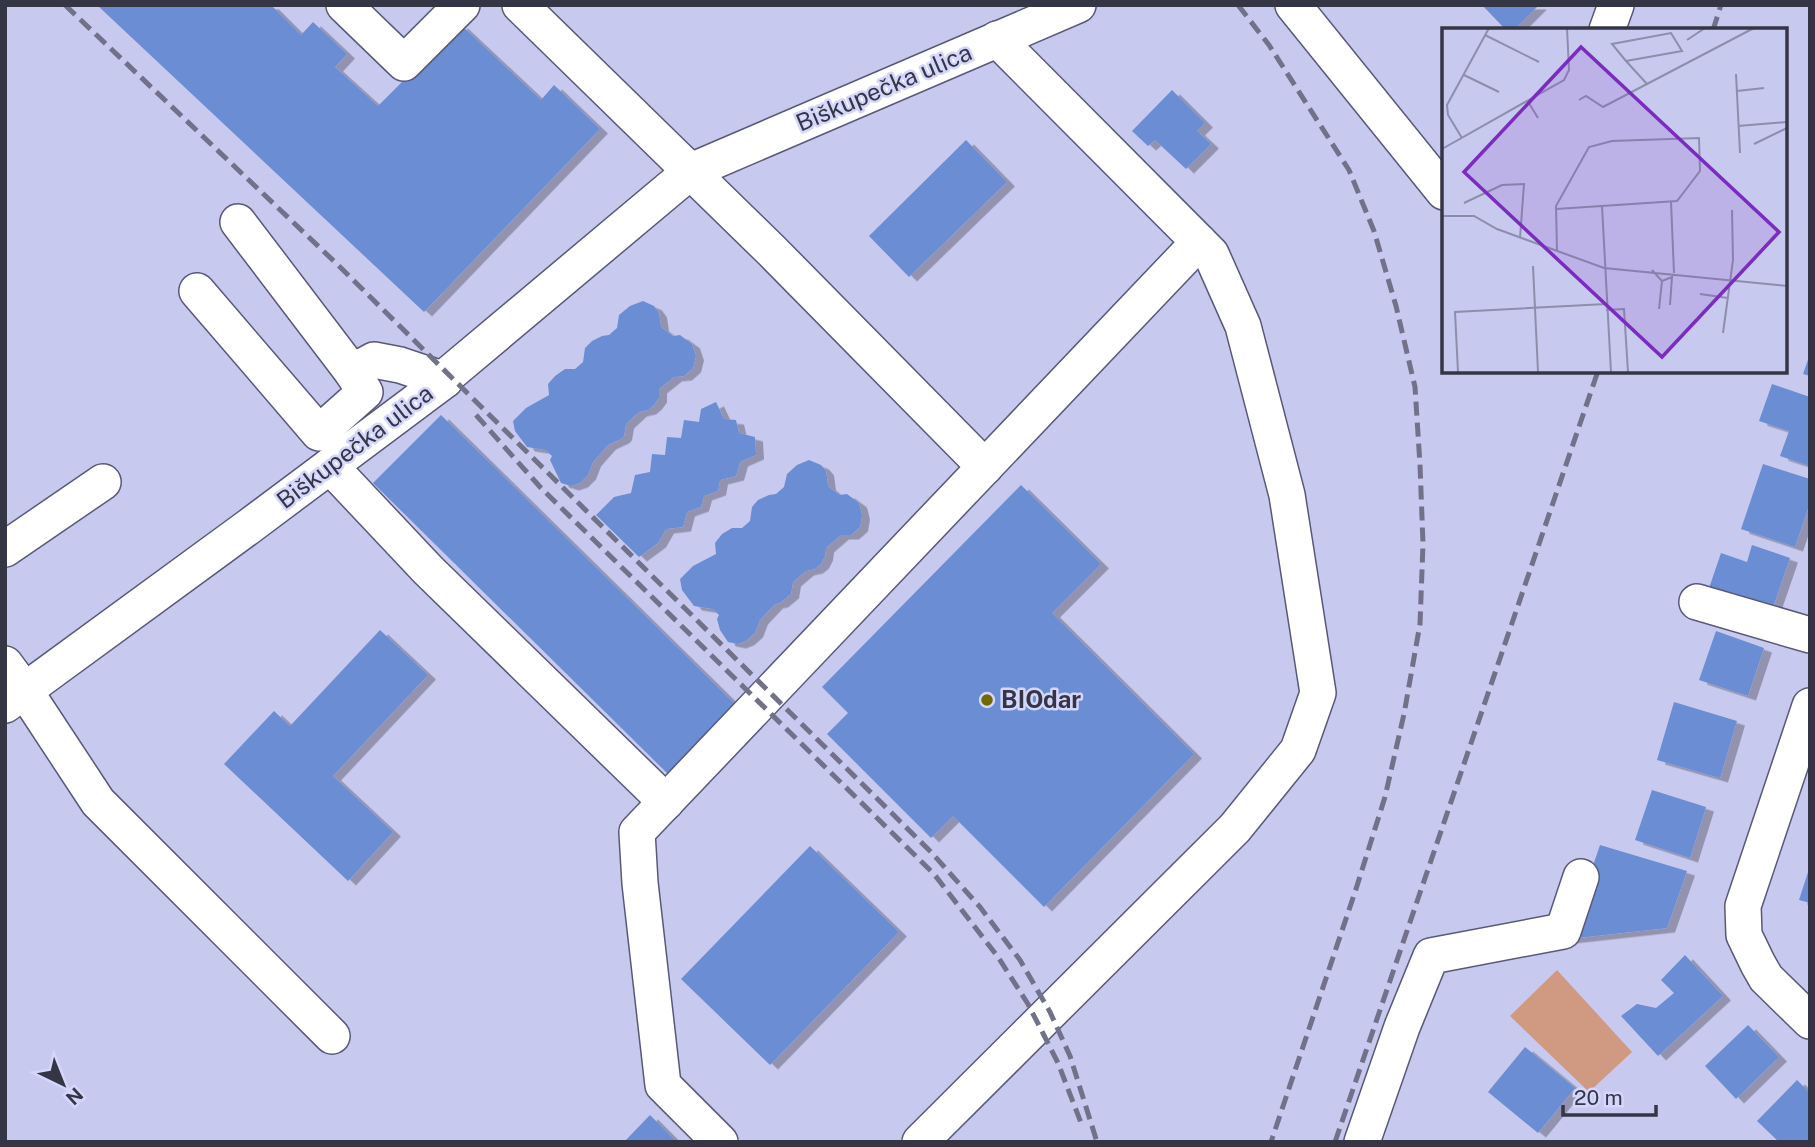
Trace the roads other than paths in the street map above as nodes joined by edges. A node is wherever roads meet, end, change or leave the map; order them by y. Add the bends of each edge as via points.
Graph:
1 (344, 5) edge
2 (462, 5) edge
3 (520, 5) edge
4 (1078, 5) edge
5 (1293, 5) edge
6 (1616, 5) edge
7 (1608, 28) edge
8 (997, 39) junction
9 (691, 171) junction
10 (1442, 190) edge
11 (238, 222) dead end
12 (1199, 242) junction
13 (197, 291) dead end
14 (352, 372) junction
15 (445, 380) junction
16 (330, 466) junction
17 (985, 467) junction
18 (103, 482) dead end
19 (5, 549) edge
20 (1698, 602) dead end
21 (1810, 635) edge
22 (12, 687) edge
23 (1810, 706) edge
24 (666, 802) junction
25 (1581, 877) dead end
26 (1810, 1021) edge
27 (332, 1036) dead end
28 (720, 1142) edge
29 (920, 1142) edge
30 (1362, 1142) edge

1 - 2 street via 404,63
3 - 9 street
4 - 8 street, Biškupečka ulica
5 - 10 street
6 - 7 street
8 - 9 street, Biškupečka ulica
8 - 12 street
9 - 15 street, Biškupečka ulica
9 - 17 street
11 - 14 street
12 - 17 street
12 - 29 street via 1211,254 1243,326 1287,495 1318,693 1298,750 1235,828
13 - 14 street via 319,433 365,392
14 - 15 street via 374,360
15 - 16 street, Biškupečka ulica
16 - 22 street, Biškupečka ulica
16 - 24 street via 428,570
17 - 24 street
18 - 19 street
20 - 21 street
22 - 27 street via 98,802
23 - 26 street via 1743,906 1744,935 1766,978
24 - 28 street via 637,832 663,1085
25 - 30 street via 1563,931 1431,956

